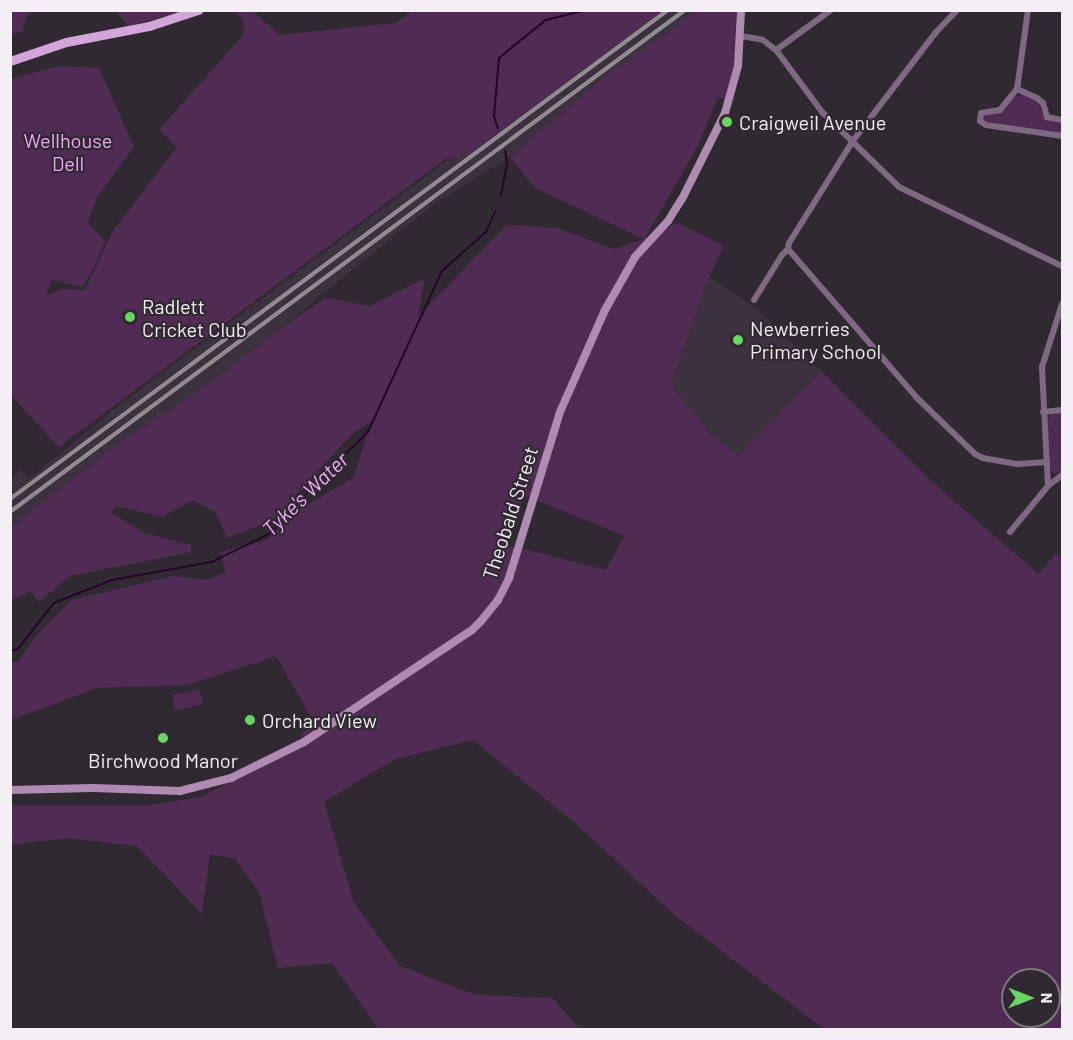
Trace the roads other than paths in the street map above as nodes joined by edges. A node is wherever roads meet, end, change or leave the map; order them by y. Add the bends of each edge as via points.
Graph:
1 (198, 10) edge
2 (741, 10) edge
3 (831, 10) edge
4 (957, 10) edge
5 (1028, 10) edge
6 (741, 36) junction
7 (776, 50) junction
8 (10, 61) edge
9 (1017, 89) junction
10 (1062, 120) edge
11 (1062, 136) edge
12 (852, 142) junction
13 (788, 249) junction
14 (1062, 266) edge
15 (754, 300) dead end
16 (1062, 304) edge
17 (1062, 410) edge
18 (1043, 411) junction
19 (1047, 462) junction
20 (1062, 475) edge
21 (1048, 486) junction
22 (1010, 532) dead end
23 (10, 790) edge

1 - 8 main road via 149,26 66,42
2 - 6 street, Theobald Street
3 - 7 street
4 - 12 street
5 - 9 street
6 - 7 street via 763,40
6 - 23 street, Theobald Street via 738,66 725,113 682,199 635,256 605,310 560,412 509,578 481,621 304,742 231,778 180,791
7 - 12 street via 812,100
9 - 10 street via 1037,98 1047,117
9 - 11 street via 1000,110 981,113 982,124
12 - 13 street
12 - 14 street via 899,187
13 - 15 street
13 - 19 street via 916,397 975,454 1018,464
16 - 18 street via 1042,367
17 - 18 street
18 - 19 street
19 - 21 street
20 - 21 street
21 - 22 street

